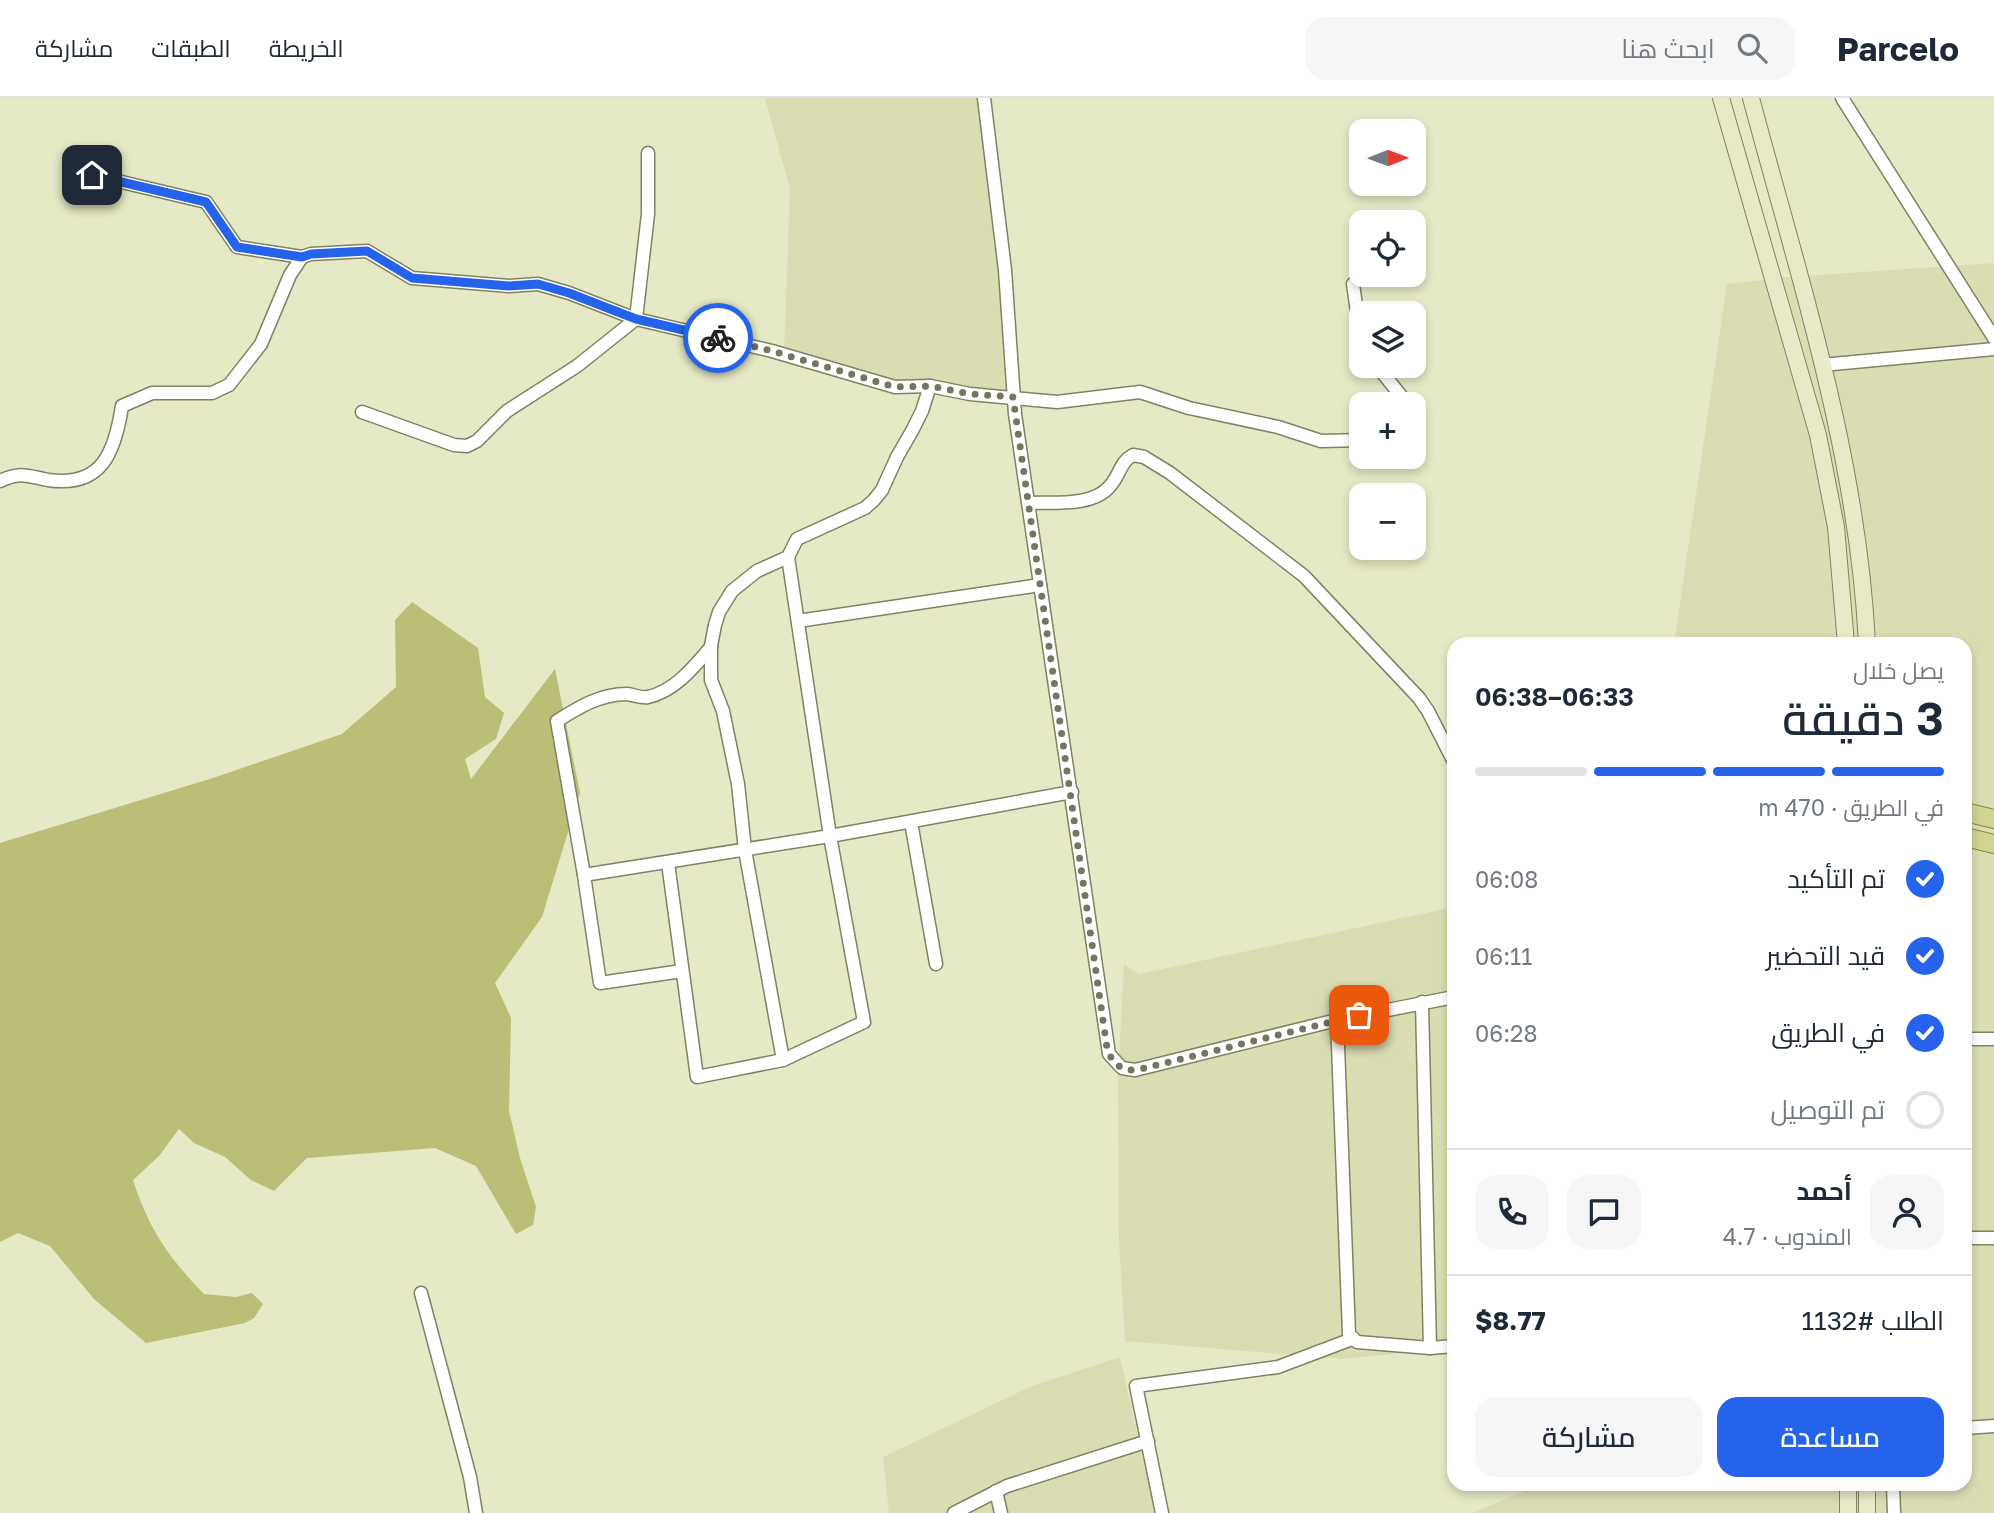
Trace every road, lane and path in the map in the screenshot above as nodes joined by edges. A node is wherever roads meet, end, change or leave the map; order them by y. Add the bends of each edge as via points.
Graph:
1 (984, 98) edge
2 (1721, 98) edge
3 (1751, 98) edge
4 (1842, 98) edge
5 (1757, 119) junction
6 (1728, 124) junction
7 (649, 153) dead end
8 (92, 175) dead end
9 (302, 257) junction
10 (636, 319) junction
11 (1994, 338) edge
12 (1994, 349) edge
13 (1822, 365) junction
14 (1387, 378) edge
15 (930, 386) junction
16 (1398, 392) edge
17 (1013, 397) junction
18 (362, 412) dead end
19 (1349, 440) edge
20 (0, 481) edge
21 (1028, 503) junction
22 (788, 557) junction
23 (1040, 585) junction
24 (798, 621) junction
25 (1845, 637) edge
26 (1866, 637) edge
27 (711, 646) junction
28 (1447, 748) edge
29 (1072, 792) junction
30 (1972, 814) edge
31 (1994, 819) edge
32 (911, 822) junction
33 (830, 836) junction
34 (1972, 839) edge
35 (1994, 844) edge
36 (745, 850) junction
37 (667, 863) junction
38 (584, 875) junction
39 (936, 964) dead end
40 (682, 971) junction
41 (1447, 998) edge
42 (1422, 1002) junction
43 (1337, 1020) junction
44 (1972, 1039) edge
45 (1994, 1039) edge
46 (783, 1060) junction
47 (1972, 1238) edge
48 (1994, 1238) edge
49 (421, 1293) dead end
50 (1352, 1339) junction
51 (1447, 1347) edge
52 (1430, 1349) junction
53 (1994, 1426) edge
54 (1972, 1428) edge
55 (1148, 1441) junction
56 (996, 1491) junction
57 (1848, 1491) edge
58 (1867, 1491) edge
59 (1893, 1491) edge
60 (476, 1513) edge
61 (954, 1513) edge
62 (1001, 1513) edge
63 (1162, 1513) edge
64 (1848, 1513) edge
65 (1867, 1513) edge
66 (1894, 1513) edge

1 - 17 street via 1005,270
2 - 6 street
3 - 5 street
4 - 11 street
5 - 6 street via 1744,115
5 - 13 street
6 - 25 street via 1818,435 1836,527
7 - 10 street via 648,214
8 - 9 street via 206,202 237,247
9 - 10 street via 367,251 412,278 538,284
9 - 20 street via 261,344 229,385 212,393 152,393 122,407 110,454 92,474 62,482 16,474
10 - 15 street via 772,351 895,387
10 - 18 street via 577,366 508,411 470,445 454,445
12 - 13 street
13 - 26 street via 1856,519
14 - 16 street
15 - 17 street
15 - 22 street via 922,411 874,500 865,509 797,539
17 - 19 street via 1057,402 1140,392 1321,441
17 - 21 street
21 - 23 street
21 - 28 street via 1094,497 1111,486 1124,460 1133,455 1144,457 1304,576 1419,698
22 - 24 street
22 - 27 street via 757,571 732,591 719,612
23 - 24 street
23 - 29 street
24 - 33 street
27 - 36 street via 711,680 723,711 738,785
27 - 38 street via 690,672 663,691 646,698 627,694 603,697 557,721
29 - 32 street
29 - 43 street via 1107,1048 1116,1065 1141,1069
30 - 31 main road
32 - 33 street
32 - 39 street
33 - 36 street
33 - 46 street via 864,1022
34 - 35 main road
36 - 37 street
36 - 46 street
37 - 38 street
37 - 40 street
38 - 40 street via 600,983
40 - 46 street via 697,1077
41 - 42 street
42 - 43 street
42 - 52 street
43 - 50 street
44 - 45 street
47 - 48 street
49 - 60 street
50 - 52 street
50 - 55 street via 1278,1367 1136,1386
51 - 52 street
53 - 54 street
55 - 56 street
55 - 63 street
56 - 61 street
56 - 62 street
57 - 64 street
58 - 65 street
59 - 66 street

